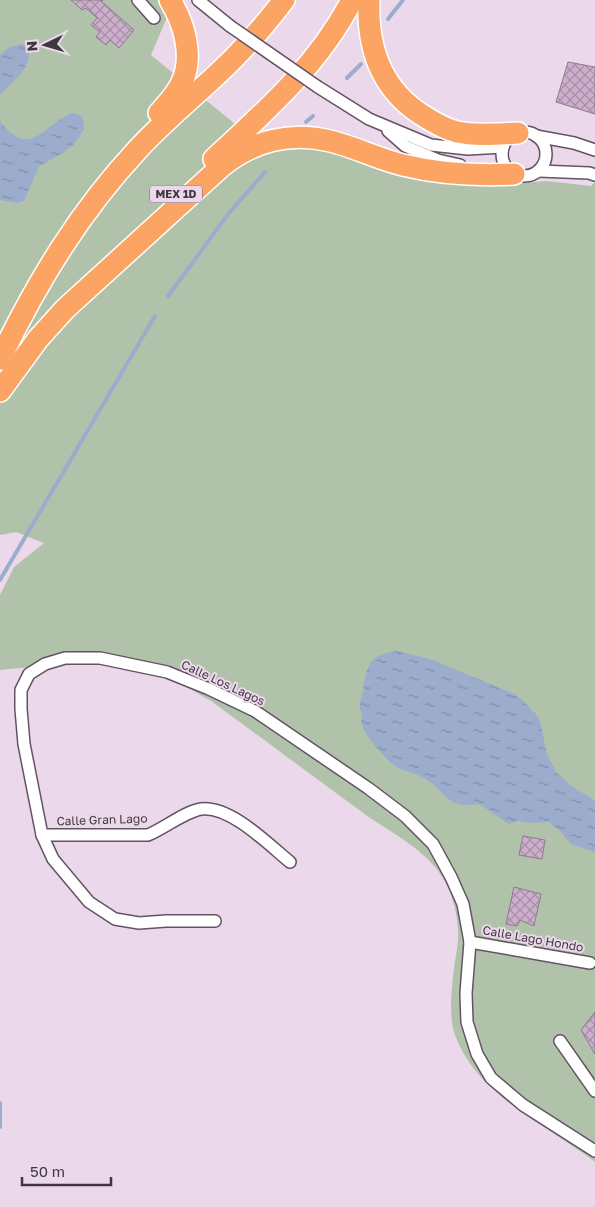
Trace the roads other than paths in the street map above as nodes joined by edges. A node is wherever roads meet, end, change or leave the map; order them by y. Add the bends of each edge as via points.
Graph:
1 (138, 0) edge
2 (170, 0) edge
3 (198, 0) edge
4 (284, 0) edge
5 (352, 0) edge
6 (369, 0) edge
7 (154, 18) dead end
8 (380, 125) junction
9 (519, 138) junction
10 (595, 150) edge
11 (509, 170) junction
12 (539, 171) junction
13 (595, 175) edge
14 (0, 341) edge
15 (0, 359) edge
16 (0, 387) edge
17 (0, 391) edge
18 (42, 835) junction
19 (290, 862) dead end
20 (215, 921) dead end
21 (470, 942) junction
22 (590, 963) dead end
23 (560, 1041) dead end
24 (595, 1091) edge
25 (595, 1151) edge

1 - 7 street
2 - 14 highway via 178,14 185,40 186,63 182,83 70,216 28,282
3 - 8 street, bridge via 318,87
4 - 15 highway via 242,50 139,148 92,203 52,260
5 - 16 highway, MEX 1D via 314,60 295,81 47,312
6 - 9 highway via 370,35 375,58 395,93 429,120 455,132
8 - 9 street via 431,145 468,149
8 - 11 street via 405,146 438,160 474,168
9 - 10 street via 574,143
9 - 11 street via 502,156
9 - 12 street via 545,146
11 - 12 street via 527,176
11 - 17 highway via 469,175 426,170 319,139 284,138 258,144 222,166 65,309 38,339
12 - 13 street
18 - 19 street, Calle Gran Lago via 148,835 201,809 215,810 259,836
18 - 20 street, Calle Los Lagos via 52,859 89,902 115,919 139,923
18 - 21 street, Calle Los Lagos via 24,744 21,709 22,690 29,674 45,664 65,658 100,658 167,672 255,711 405,816 433,844 442,859 463,904
21 - 22 street, Calle Lago Hondo
21 - 25 street, Calle Los Lagos via 467,1022 477,1054 492,1078 523,1105
23 - 24 street

